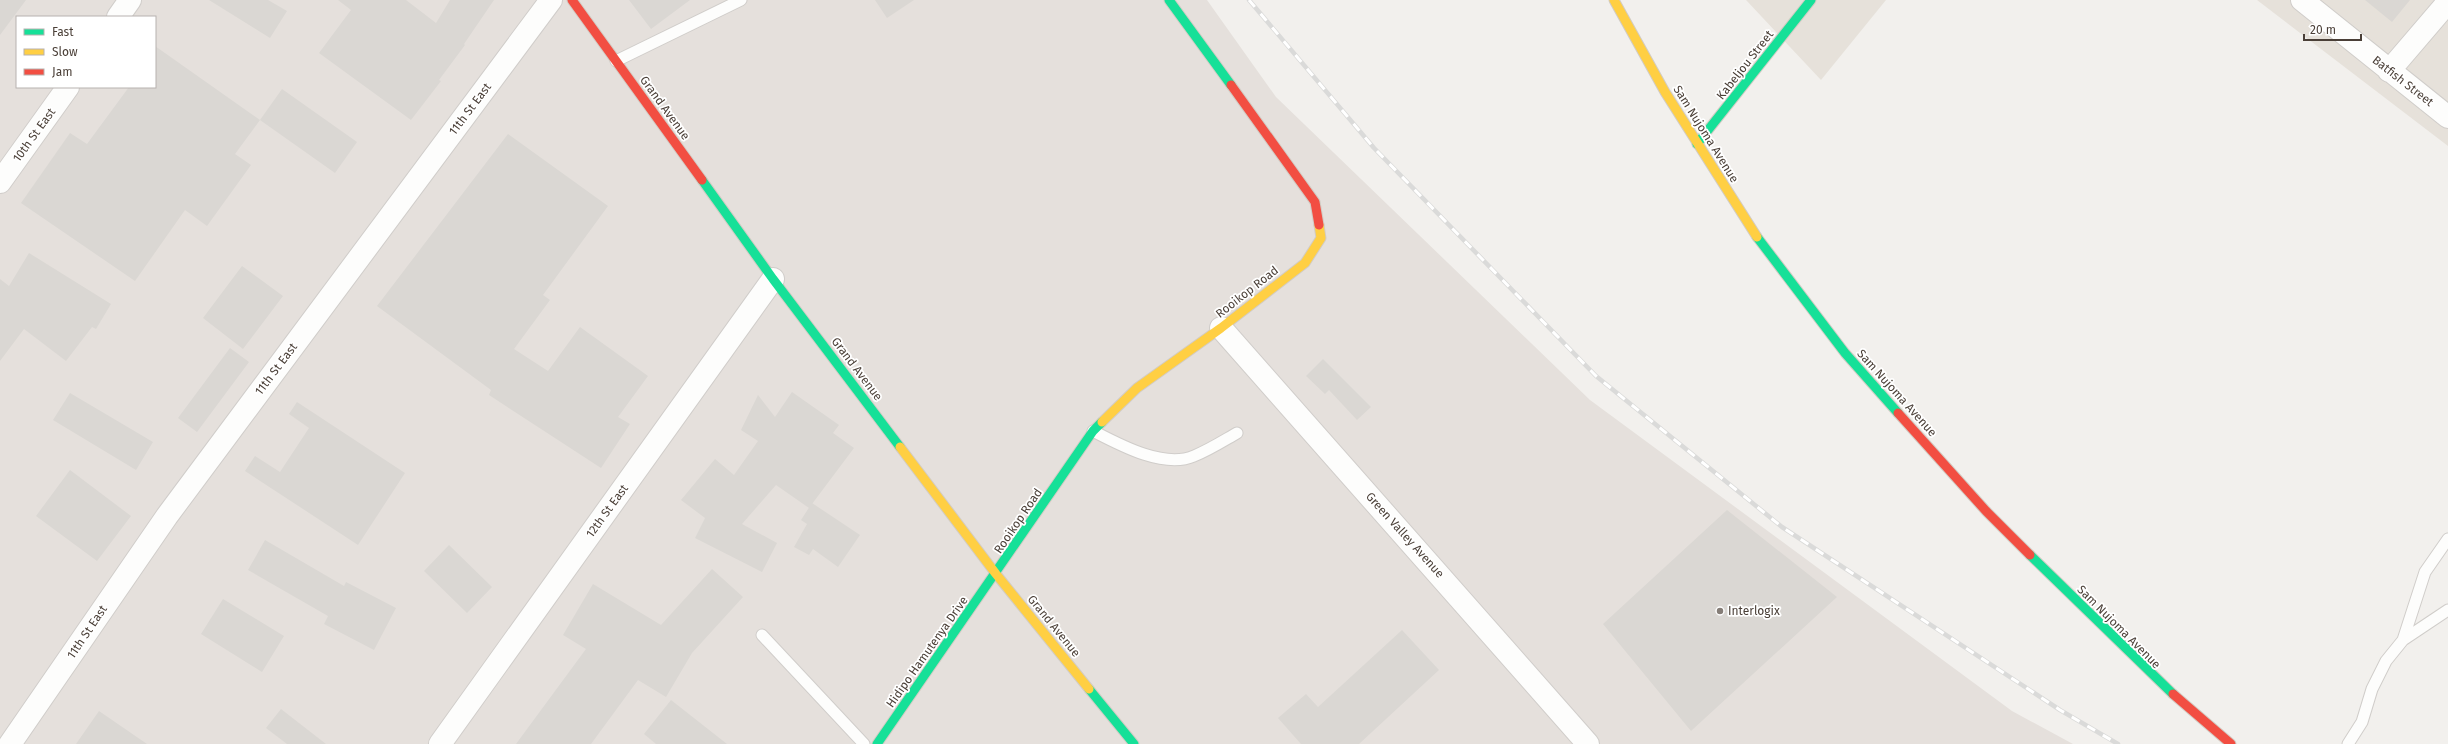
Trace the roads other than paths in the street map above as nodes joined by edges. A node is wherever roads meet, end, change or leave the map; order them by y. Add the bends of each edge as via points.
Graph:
1 (130, 0) edge
2 (551, 0) edge
3 (572, 0) edge
4 (741, 0) edge
5 (1169, 0) edge
6 (1614, 0) edge
7 (1811, 0) edge
8 (2302, 0) edge
9 (2448, 2) edge
10 (119, 16) edge
11 (616, 61) junction
12 (2389, 71) junction
13 (67, 88) edge
14 (2448, 117) edge
15 (1697, 144) junction
16 (0, 182) edge
17 (773, 279) junction
18 (1221, 328) junction
19 (1093, 431) junction
20 (1237, 433) dead end
21 (2448, 539) edge
22 (996, 574) junction
23 (2448, 610) edge
24 (762, 635) dead end
25 (2403, 640) junction
26 (10, 744) edge
27 (440, 744) edge
28 (864, 744) edge
29 (877, 744) edge
30 (1134, 744) edge
31 (1588, 744) edge
32 (2231, 744) edge
33 (2348, 744) edge

1 - 10 street
2 - 26 street, 11th St East via 167,516
3 - 11 street, Grand Avenue
4 - 11 lane
5 - 18 street, Rooikop Road via 1315,202 1321,238 1305,262
6 - 15 street, Sam Nujoma Avenue
7 - 15 street, Kabeljou Street
8 - 12 street, Batfish Street
9 - 12 street
11 - 17 street, Grand Avenue
12 - 14 street, Batfish Street
13 - 16 street, 10th St East
15 - 32 street, Sam Nujoma Avenue via 1752,230 1845,353 1970,494 2156,680
17 - 22 street, Grand Avenue
17 - 27 street, 12th St East
18 - 19 street, Rooikop Road via 1138,388
18 - 31 street, Green Valley Avenue
19 - 20 lane via 1133,452 1166,459 1193,457
19 - 22 street, Rooikop Road
21 - 25 lane via 2426,572
22 - 29 street, Hidipo Hamutenya Drive
22 - 30 street, Grand Avenue
23 - 25 lane
24 - 28 lane
25 - 33 lane via 2386,661 2372,689 2362,722

